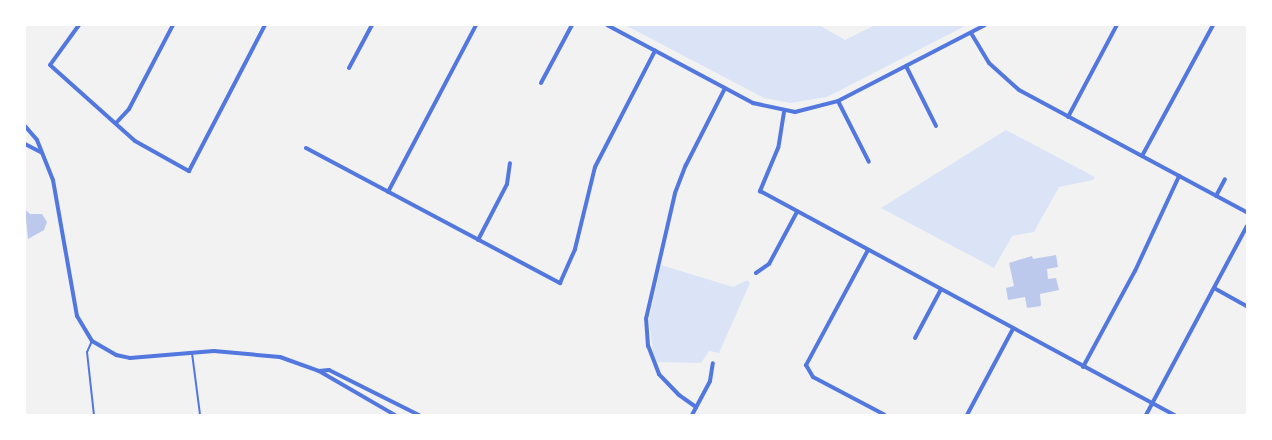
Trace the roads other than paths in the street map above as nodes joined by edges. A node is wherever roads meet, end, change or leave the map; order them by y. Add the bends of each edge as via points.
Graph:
1 (79, 25) edge
2 (173, 25) edge
3 (265, 25) edge
4 (372, 25) edge
5 (476, 25) edge
6 (572, 25) edge
7 (607, 25) edge
8 (985, 25) edge
9 (1117, 25) edge
10 (1213, 25) edge
11 (971, 33) junction
12 (655, 51) junction
13 (906, 66) junction
14 (349, 68) dead end
15 (541, 84) dead end
16 (725, 88) junction
17 (838, 101) junction
18 (784, 112) junction
19 (1068, 116) junction
20 (116, 123) junction
21 (25, 126) edge
22 (936, 126) dead end
23 (25, 144) edge
24 (306, 148) dead end
25 (41, 152) junction
26 (1142, 156) junction
27 (869, 162) dead end
28 (510, 163) dead end
29 (1179, 176) junction
30 (1225, 179) dead end
31 (388, 192) junction
32 (1216, 196) junction
33 (797, 212) junction
34 (1247, 212) edge
35 (1247, 226) edge
36 (478, 240) junction
37 (868, 250) junction
38 (756, 273) dead end
39 (1214, 288) junction
40 (940, 289) junction
41 (1247, 306) edge
42 (1013, 329) junction
43 (915, 338) dead end
44 (92, 341) junction
45 (192, 352) junction
46 (713, 363) dead end
47 (1084, 367) junction
48 (319, 371) junction
49 (1152, 404) junction
50 (696, 407) junction
51 (94, 415) edge
52 (200, 415) edge
53 (395, 415) edge
54 (419, 415) edge
55 (692, 415) edge
56 (885, 415) edge
57 (967, 415) edge
58 (1146, 415) edge
59 (1174, 415) edge

1 - 20 street via 50,65
2 - 20 street via 129,109
3 - 20 street via 189,171 135,142
4 - 14 street
5 - 31 street
6 - 15 street
7 - 12 street
8 - 11 street
9 - 19 street
10 - 26 street
11 - 13 street
11 - 19 street via 989,63 1008,82
12 - 16 street
12 - 36 street via 595,167 575,249 560,283
13 - 17 street
13 - 22 street
16 - 18 street via 753,103
16 - 50 street via 675,193 646,319 648,346 659,374
17 - 18 street via 816,109
17 - 27 street
18 - 33 street via 778,148 760,191
19 - 26 street
21 - 25 street via 37,140
23 - 25 street
24 - 31 street
25 - 44 street via 57,200 77,316
26 - 29 street
28 - 36 street via 507,184
29 - 32 street
29 - 47 street via 1135,271
30 - 32 street
31 - 36 street
32 - 34 street
33 - 37 street
33 - 38 street via 769,264
35 - 39 street
37 - 40 street
37 - 56 street via 806,365 814,377
39 - 41 street
39 - 49 street
40 - 42 street
40 - 43 street
42 - 47 street
42 - 57 street
44 - 45 street via 116,355 130,358
44 - 51 lane via 87,352
45 - 48 street via 260,354
45 - 52 lane
46 - 50 street via 710,381
47 - 49 street
48 - 53 street
48 - 54 street via 329,370
49 - 58 street
49 - 59 street
50 - 55 street

